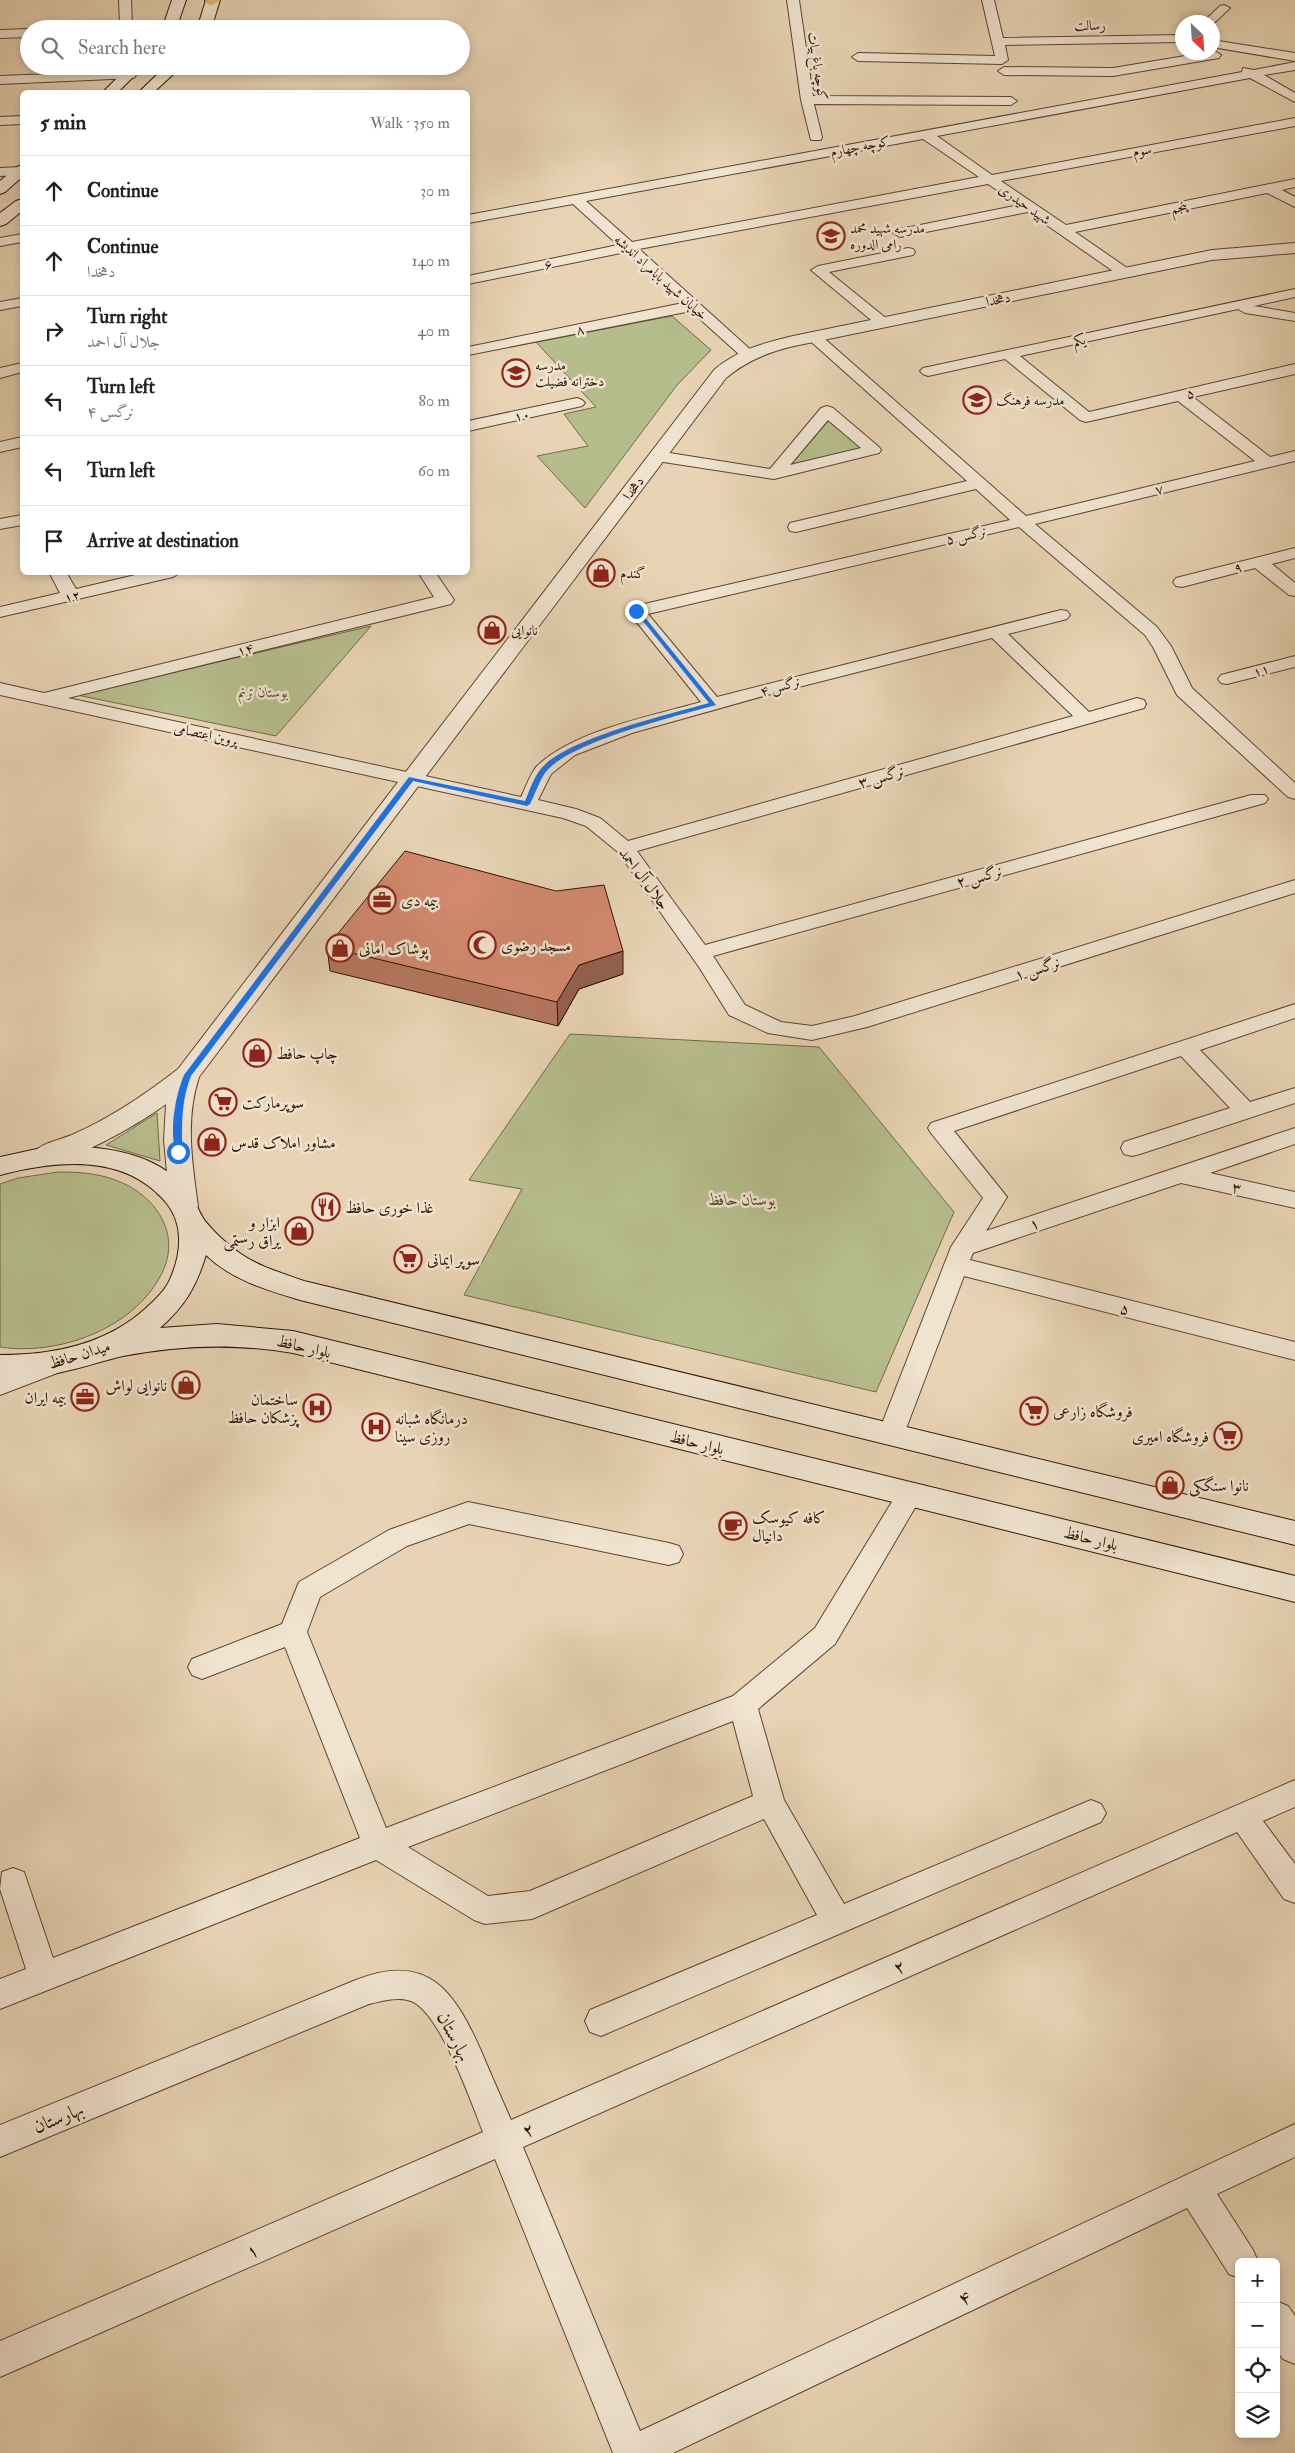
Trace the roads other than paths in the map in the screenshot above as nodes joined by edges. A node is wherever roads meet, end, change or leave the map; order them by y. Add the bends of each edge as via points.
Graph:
1 (125, 0) edge
2 (179, 0) edge
3 (212, 0) edge
4 (793, 0) edge
5 (988, 0) edge
6 (1224, 8) dead end
7 (1216, 15) edge
8 (126, 20) edge
9 (172, 20) edge
10 (206, 20) edge
11 (20, 33) edge
12 (0, 34) edge
13 (1175, 39) edge
14 (998, 42) junction
15 (1220, 51) edge
16 (1220, 55) edge
17 (858, 57) dead end
18 (1295, 57) edge
19 (1175, 58) edge
20 (1295, 66) edge
21 (1252, 73) junction
22 (66, 75) edge
23 (128, 75) edge
24 (165, 75) edge
25 (0, 80) edge
26 (1007, 81) junction
27 (112, 90) edge
28 (148, 90) edge
29 (1295, 98) edge
30 (807, 100) junction
31 (1015, 116) junction
32 (20, 120) edge
33 (0, 121) edge
34 (1295, 122) edge
35 (925, 134) junction
36 (816, 137) dead end
37 (20, 170) edge
38 (0, 172) edge
39 (20, 172) edge
40 (989, 178) junction
41 (1295, 183) edge
42 (1270, 188) junction
43 (0, 189) edge
44 (576, 199) junction
45 (1295, 204) edge
46 (20, 206) edge
47 (1030, 207) junction
48 (470, 219) edge
49 (0, 221) edge
50 (1063, 230) junction
51 (900, 232) dead end
52 (20, 238) edge
53 (0, 242) edge
54 (628, 248) junction
55 (1295, 248) edge
56 (908, 252) dead end
57 (1125, 273) junction
58 (470, 280) edge
59 (1295, 293) edge
60 (20, 302) edge
61 (0, 306) edge
62 (692, 306) junction
63 (1230, 307) junction
64 (1295, 317) edge
65 (882, 322) junction
66 (813, 336) junction
67 (470, 352) edge
68 (747, 354) junction
69 (1008, 354) junction
70 (20, 368) edge
71 (1295, 368) edge
72 (928, 371) dead end
73 (0, 373) edge
74 (1180, 395) junction
75 (577, 403) dead end
76 (470, 426) edge
77 (20, 442) edge
78 (0, 447) edge
79 (657, 456) junction
80 (1295, 456) edge
81 (1268, 463) junction
82 (774, 474) junction
83 (979, 483) junction
84 (20, 520) edge
85 (1022, 522) junction
86 (0, 524) edge
87 (796, 527) dead end
88 (1295, 553) edge
89 (1258, 562) junction
90 (59, 575) edge
91 (160, 575) edge
92 (428, 575) edge
93 (1182, 582) dead end
94 (1295, 591) edge
95 (71, 596) junction
96 (0, 612) edge
97 (1061, 615) dead end
98 (995, 631) junction
99 (1295, 661) edge
100 (1227, 679) dead end
101 (0, 689) edge
102 (44, 698) junction
103 (713, 704) junction
104 (1136, 704) dead end
105 (1085, 718) junction
106 (411, 778) junction
107 (1294, 791) edge
108 (1258, 799) dead end
109 (527, 804) junction
110 (625, 848) junction
111 (1295, 886) edge
112 (699, 953) junction
113 (1295, 1011) edge
114 (776, 1028) joint
115 (1185, 1047) junction
116 (187, 1075) junction
117 (1295, 1095) edge
118 (1246, 1111) junction
119 (1295, 1136) edge
120 (1132, 1148) dead end
121 (44, 1156) junction
122 (0, 1166) edge
123 (1179, 1174) junction
124 (1295, 1200) edge
125 (188, 1215) junction
126 (959, 1256) junction
127 (96, 1351) junction
128 (1295, 1351) edge
129 (50, 1364) junction
130 (0, 1366) edge
131 (0, 1384) edge
132 (891, 1434) junction
133 (910, 1494) junction
134 (1295, 1533) edge
135 (669, 1554) dead end
136 (1295, 1588) edge
137 (293, 1632) junction
138 (202, 1667) dead end
139 (743, 1705) junction
140 (1295, 1793) edge
141 (770, 1803) junction
142 (1091, 1813) dead end
143 (1243, 1816) junction
144 (378, 1845) junction
145 (13, 1882) dead end
146 (1295, 1890) edge
147 (837, 1921) junction
148 (44, 1977) junction
149 (0, 1994) edge
150 (601, 2022) dead end
151 (503, 2140) junction
152 (1295, 2140) edge
153 (0, 2141) edge
154 (1194, 2188) junction
155 (1238, 2258) edge
156 (1280, 2324) edge
157 (1295, 2348) edge
158 (0, 2360) edge
159 (632, 2453) edge

1 - 8 street
2 - 9 main road
3 - 10 main road
4 - 30 street, کوچه باغ بیات
5 - 14 street
6 - 7 street
11 - 12 street
13 - 14 street, رسالت
14 - 26 street
15 - 18 street
16 - 21 street
17 - 26 street
19 - 26 street via 1113,72
20 - 21 street, کوچه چهارم
21 - 29 street
21 - 31 street, کوچه چهارم
22 - 25 street
23 - 27 main road
24 - 28 main road
26 - 30 street
26 - 31 street
30 - 36 street, کوچه باغ بیات
31 - 35 street, کوچه چهارم
32 - 33 street
34 - 40 street, سوم
35 - 40 street, شهید حیدری
35 - 44 street, کوچه چهارم
37 - 38 street
39 - 43 main road
40 - 47 street, شهید حیدری
40 - 54 street, سوم
41 - 42 street, پنجم
42 - 45 street
42 - 50 street, پنجم
44 - 48 street, کوچه چهارم
44 - 54 street, خیابان شهید بابامراد اندیشه
46 - 49 main road
47 - 50 street, شهید حیدری
47 - 51 street
50 - 57 street, شهید حیدری
52 - 53 street
54 - 58 street, ۶
54 - 62 street, خیابان شهید بابامراد اندیشه
55 - 57 main road, دهخدا via 1212,255
56 - 65 street via 818,270
57 - 65 main road, دهخدا
59 - 63 street, یکم
60 - 61 street
62 - 67 street, ۸
62 - 68 street, خیابان شهید بابامراد اندیشه
63 - 64 street
63 - 69 street, یکم
65 - 66 main road, دهخدا
66 - 68 main road, دهخدا
66 - 83 street
68 - 79 main road, دهخدا via 720,374
69 - 72 street, یکم
69 - 74 street, ۵ via 1086,417
70 - 73 street
71 - 74 street, ۵
74 - 81 street
75 - 76 street, ۱۰
77 - 78 street
79 - 82 street
79 - 106 main road, دهخدا
80 - 81 street, ۷
81 - 85 street, ۷
82 - 82 street via 827,412 873,450 819,463
83 - 85 street
83 - 87 street
84 - 86 street
85 - 103 street, نرگس ۵ via 636,611
85 - 107 street via 1151,631 1184,690
88 - 89 street, ۹
89 - 93 street, ۹
89 - 94 street
90 - 95 street
91 - 95 street, ۱۲
92 - 102 street, ۱۴ via 445,600
95 - 96 street, ۱۲
97 - 98 street, نرگس ۴
98 - 103 street, نرگس ۴
98 - 105 street
99 - 100 street, ۱۱
101 - 102 street, پروین اعتصامی
102 - 106 street, پروین اعتصامی
103 - 109 street, نرگس ۴ via 625,729 568,751 543,771
104 - 105 street, نرگس ۳
105 - 110 street, نرگس ۳
106 - 109 street, جلال آل احمد
106 - 116 main road, دهخدا
108 - 112 street, نرگس ۲
109 - 110 street, جلال آل احمد via 593,822
110 - 112 street, جلال آل احمد
111 - 114 street, نرگس ۱ via 860,1022 812,1033
112 - 114 street, جلال آل احمد via 737,1010
113 - 115 street
115 - 118 street
115 - 126 street via 939,1128 995,1197
116 - 121 main road via 119,1124
116 - 125 main road, میدان حافظ via 180,1096 177,1130
117 - 118 street
118 - 120 street
119 - 123 street, ۱
121 - 122 main road
121 - 125 main road via 84,1155 137,1167 165,1184
123 - 124 street, ۳
123 - 126 street, ۱
125 - 127 main road, میدان حافظ via 194,1238 192,1260 175,1295 133,1333
125 - 132 main road via 230,1260 256,1274 300,1290
126 - 128 street, ۵
126 - 132 street
127 - 129 main road, میدان حافظ
127 - 133 main road, بلوار حافظ via 178,1336 226,1334 269,1338
129 - 130 main road, میدان حافظ
129 - 131 main road
132 - 134 main road
133 - 136 main road, بلوار حافظ
133 - 139 street via 825,1636
135 - 137 street via 468,1513 398,1538 309,1590
137 - 138 street
137 - 144 street
139 - 141 street
139 - 144 street
140 - 143 street, ۲
141 - 144 street via 532,1905 486,1910
141 - 147 street
142 - 147 street
143 - 146 street
143 - 151 street, ۲
144 - 148 street
145 - 148 street
147 - 150 street
148 - 149 street
151 - 153 street, بهارستان via 448,2017 434,1998 423,1990 398,1983 367,1990
151 - 158 street, ۱
151 - 159 street, بهارستان
152 - 154 street, ۴
154 - 155 street
154 - 159 street, ۴
156 - 157 street

